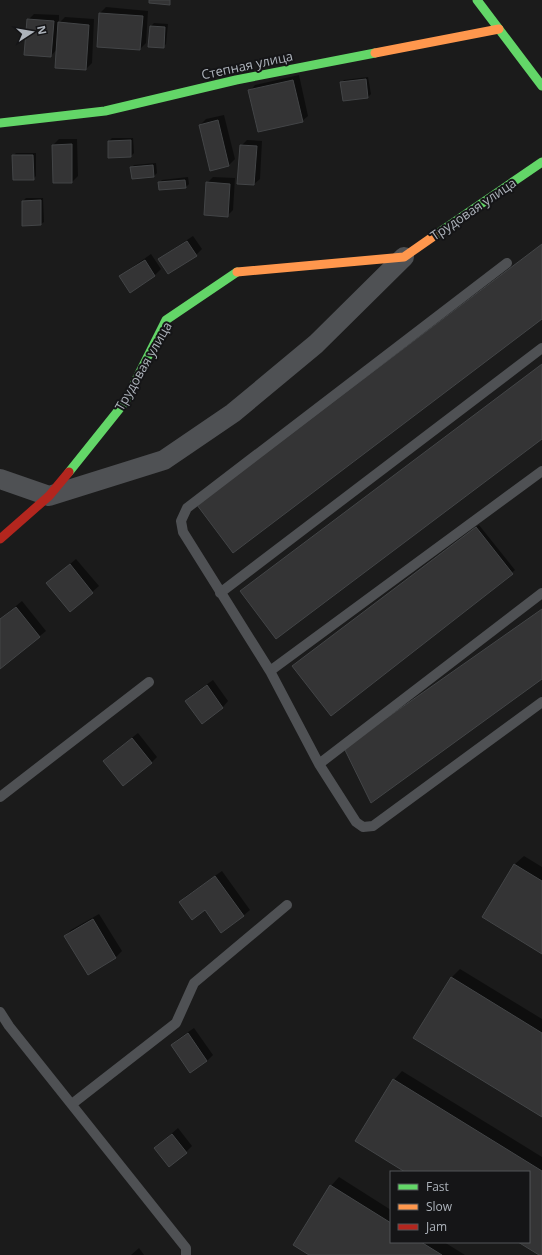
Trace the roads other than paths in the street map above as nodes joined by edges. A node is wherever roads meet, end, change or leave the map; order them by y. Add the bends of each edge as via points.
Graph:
1 (477, 0) edge
2 (498, 30) junction
3 (542, 86) edge
4 (0, 123) edge
5 (542, 162) edge
6 (404, 256) junction
7 (507, 263) dead end
8 (542, 348) edge
9 (542, 471) edge
10 (0, 479) edge
11 (49, 496) junction
12 (0, 539) edge
13 (220, 593) junction
14 (542, 593) edge
15 (270, 671) junction
16 (149, 682) dead end
17 (542, 702) edge
18 (319, 764) junction
19 (0, 797) edge
20 (287, 905) dead end
21 (0, 1012) edge
22 (72, 1104) junction
23 (186, 1255) edge

1 - 2 street
2 - 3 street
2 - 4 street, Степная улица via 236,80 105,111
5 - 6 street, Трудовая улица
6 - 11 street, Трудовая улица via 316,344 233,413 164,460
6 - 11 street, Трудовая улица via 238,271 166,320 125,402
7 - 13 lane via 187,508 181,521 183,532
8 - 13 lane
9 - 15 lane
10 - 11 street
11 - 12 street, Трудовая улица
13 - 15 lane
14 - 18 lane
15 - 18 lane
16 - 19 lane
17 - 18 lane via 373,826 363,827 356,822
20 - 22 lane via 194,983 176,1023
21 - 22 lane
22 - 23 lane via 186,1248

